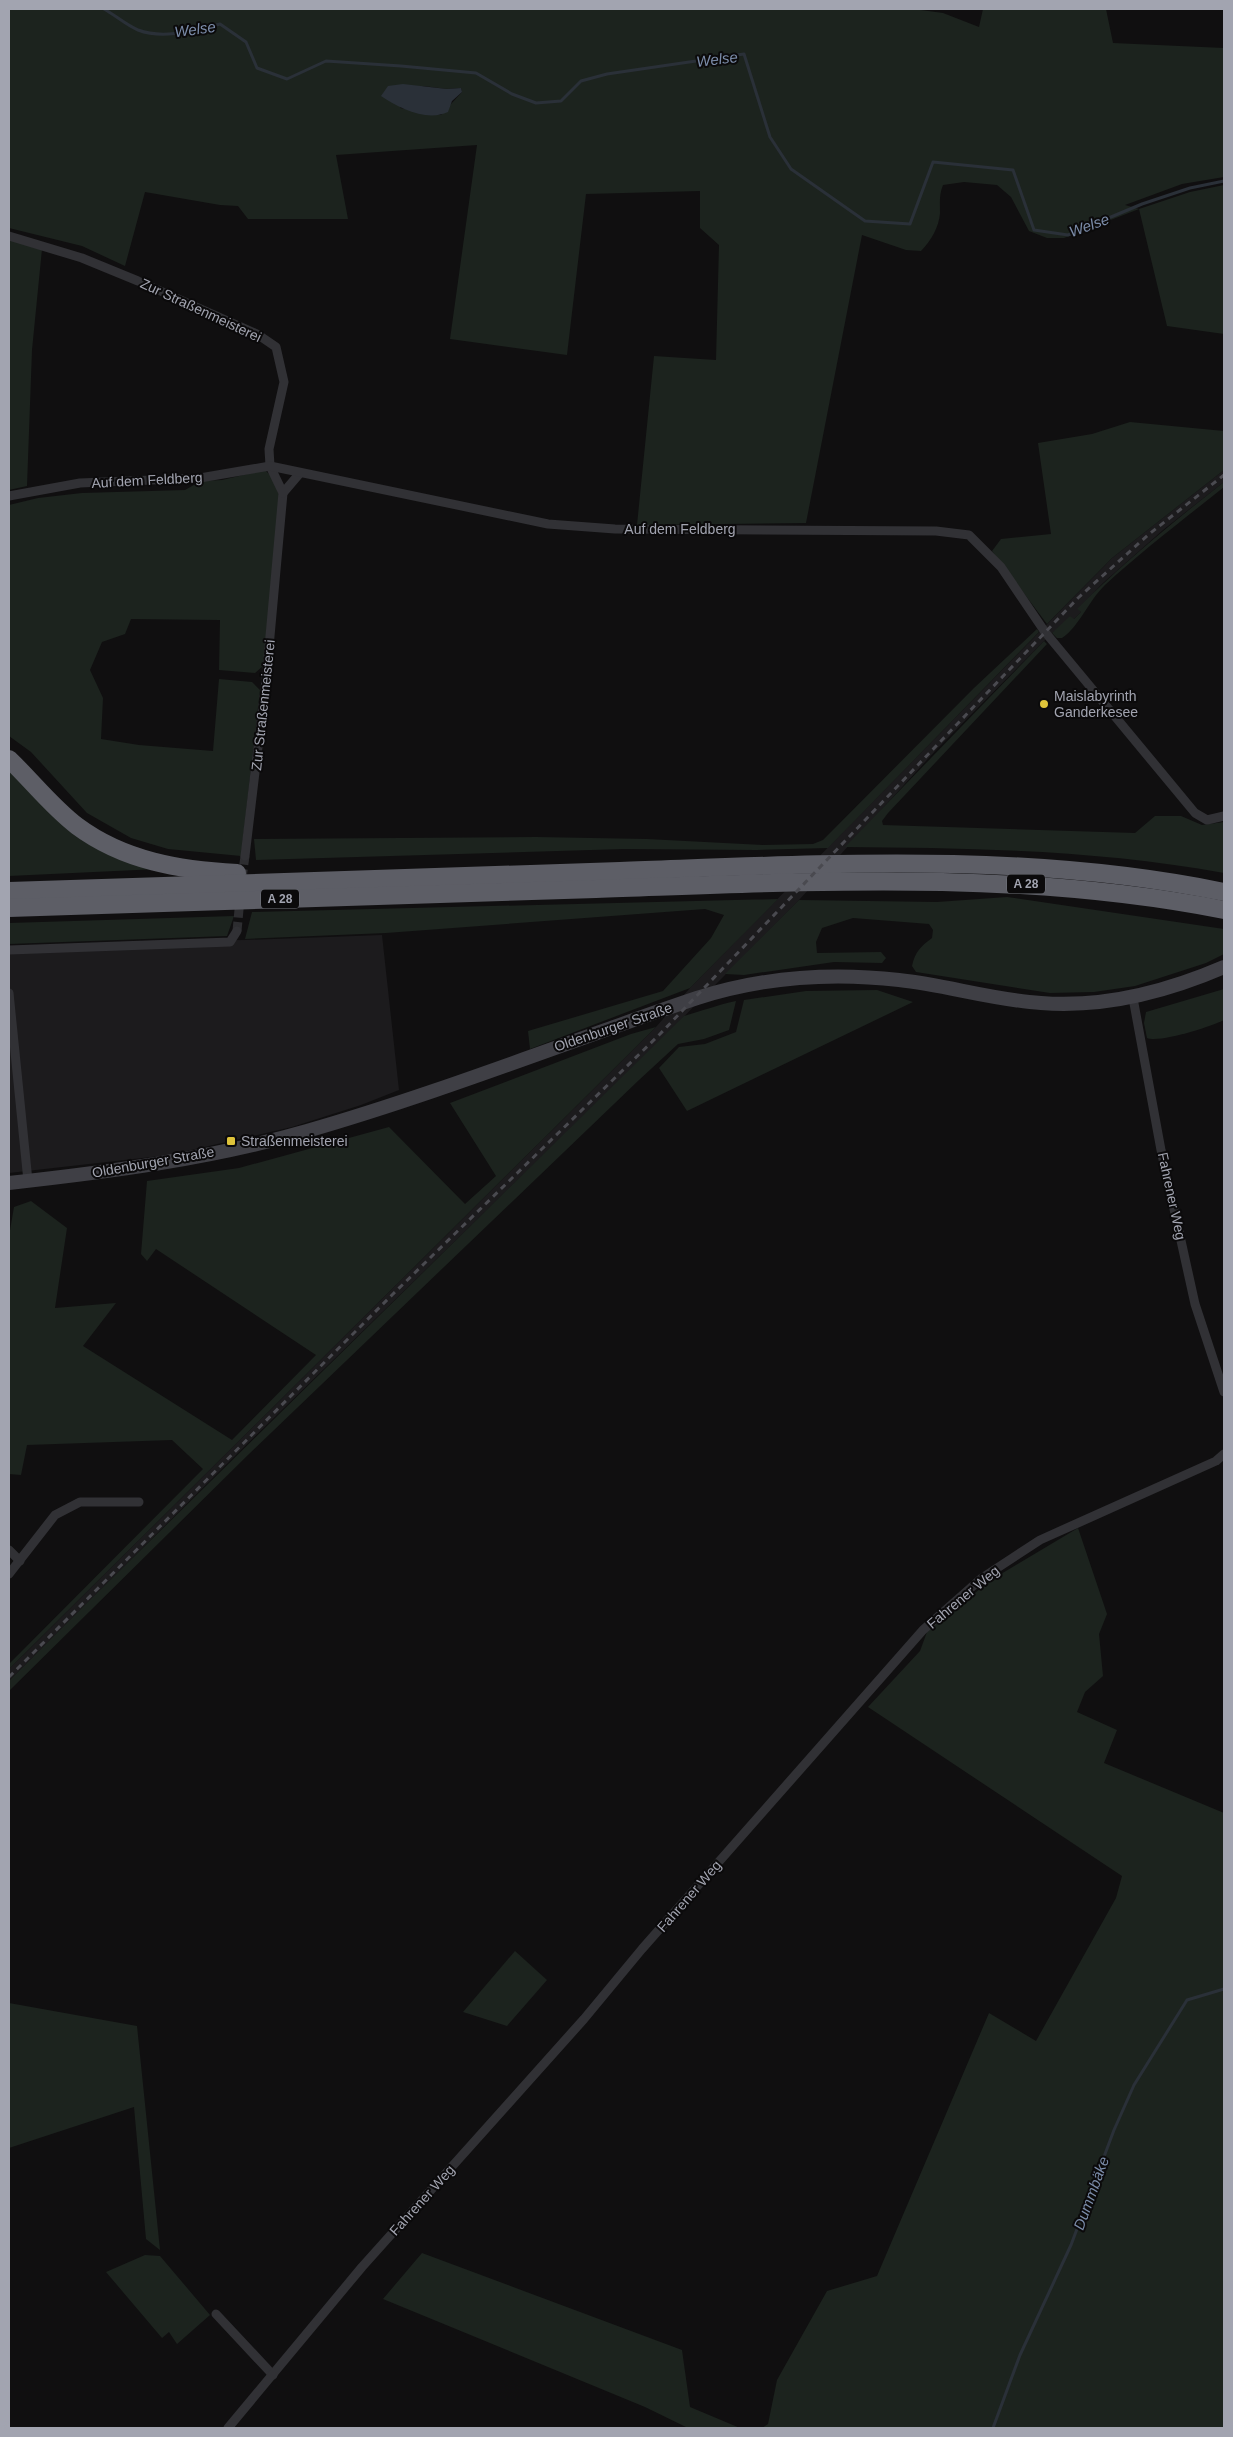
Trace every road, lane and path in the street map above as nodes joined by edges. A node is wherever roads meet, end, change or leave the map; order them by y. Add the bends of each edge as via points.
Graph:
1 (9, 236) edge
2 (270, 466) junction
3 (300, 473) junction
4 (283, 493) junction
5 (9, 496) edge
6 (9, 759) edge
7 (1224, 816) edge
8 (245, 856) tunnel mouth
9 (268, 882) junction
10 (9, 891) edge
11 (1224, 892) edge
12 (9, 908) edge
13 (1224, 910) edge
14 (237, 931) dead end
15 (9, 950) edge
16 (1224, 967) edge
17 (9, 993) edge
18 (1133, 998) junction
19 (28, 1181) junction
20 (9, 1183) edge
21 (1224, 1392) edge
22 (1224, 1454) edge
23 (140, 1502) dead end
24 (9, 1550) edge
25 (20, 1561) junction
26 (9, 1574) edge
27 (216, 2314) dead end
28 (273, 2375) junction
29 (228, 2428) edge

1 - 2 street, Zur Straßenmeisterei via 82,258 138,281 257,334 276,347 284,382 269,448
2 - 3 street, Auf dem Feldberg
2 - 4 street, Zur Straßenmeisterei
2 - 5 street, Auf dem Feldberg via 200,478 80,483
3 - 4 street
3 - 7 street, Auf dem Feldberg via 548,524 615,529 936,531 969,535 1001,567 1045,632 1195,813 1207,820
4 - 8 street, Zur Straßenmeisterei via 266,680
6 - 9 highway via 76,825 110,846 161,864 240,873
9 - 10 highway, A 28
9 - 11 highway, A 28 via 845,862 1012,865 1122,876
12 - 13 highway, A 28 via 826,881 944,881 1140,895
14 - 15 street via 230,942
16 - 18 main road, Oldenburger Straße via 1191,981
17 - 19 street
18 - 19 main road, Oldenburger Straße via 1040,1003 900,980 823,975 782,978 724,990 306,1131 124,1169
18 - 21 street, Fahrener Weg via 1195,1304
19 - 20 main road, Oldenburger Straße
22 - 28 street, Fahrener Weg via 1216,1461 1040,1540 982,1578 923,1630 584,2019 362,2267
23 - 25 street via 80,1502 55,1515
24 - 25 street
25 - 26 street
27 - 28 street
28 - 29 street, Fahrener Weg

